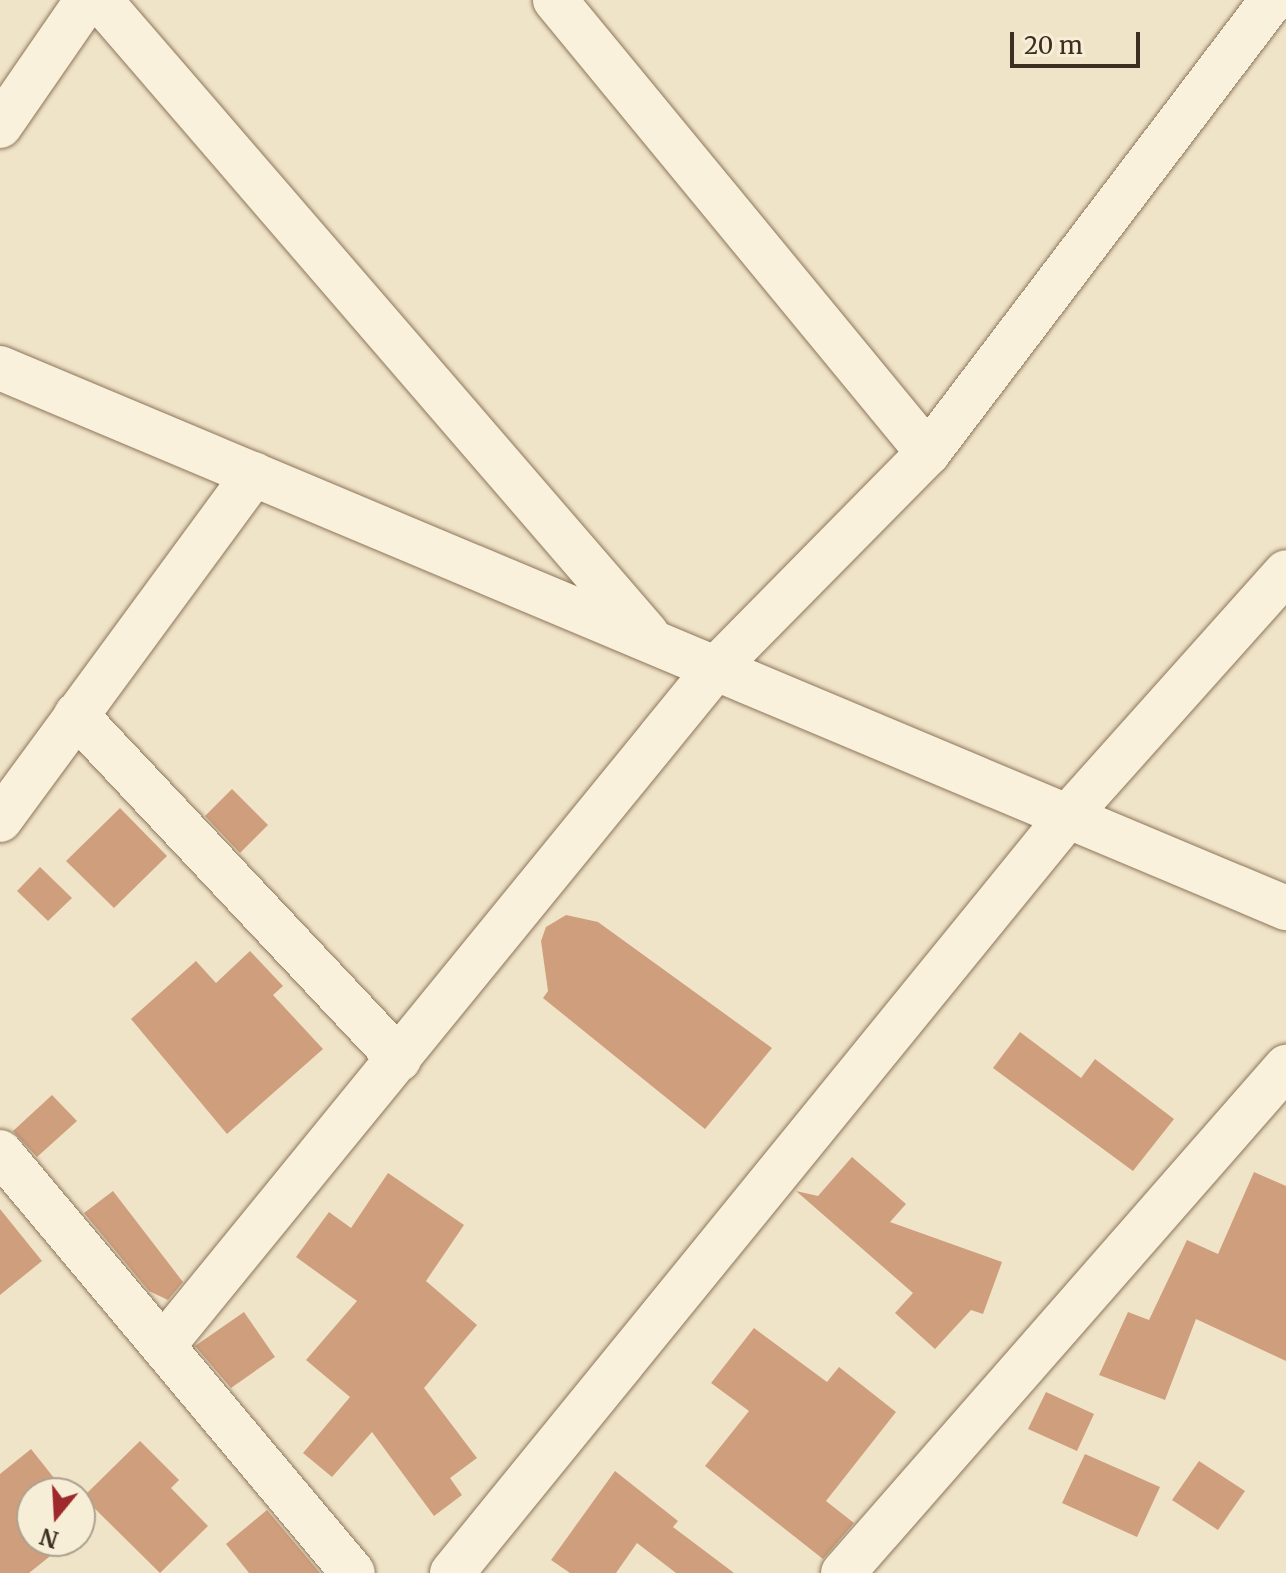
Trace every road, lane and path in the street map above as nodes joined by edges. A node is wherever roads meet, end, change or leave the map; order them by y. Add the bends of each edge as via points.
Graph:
1 (87, 0) edge
2 (100, 0) edge
3 (555, 0) edge
4 (1272, 0) edge
5 (0, 126) edge
6 (0, 368) edge
7 (928, 453) junction
8 (254, 474) junction
9 (1286, 572) edge
10 (654, 642) junction
11 (716, 668) junction
12 (76, 715) junction
13 (1068, 816) junction
14 (0, 820) edge
15 (1286, 908) edge
16 (399, 1059) junction
17 (1286, 1067) edge
18 (0, 1152) edge
19 (163, 1346) junction
20 (353, 1573) edge
21 (452, 1573) edge
22 (843, 1573) edge

1 - 5 street
2 - 10 street
3 - 7 street
4 - 7 street
6 - 8 street
7 - 11 street
8 - 10 street
8 - 12 street
9 - 13 street
10 - 11 street
11 - 13 street
11 - 16 street
12 - 14 street
12 - 16 street
13 - 15 street
13 - 21 street
16 - 19 street
17 - 22 street
18 - 19 street
19 - 20 street

